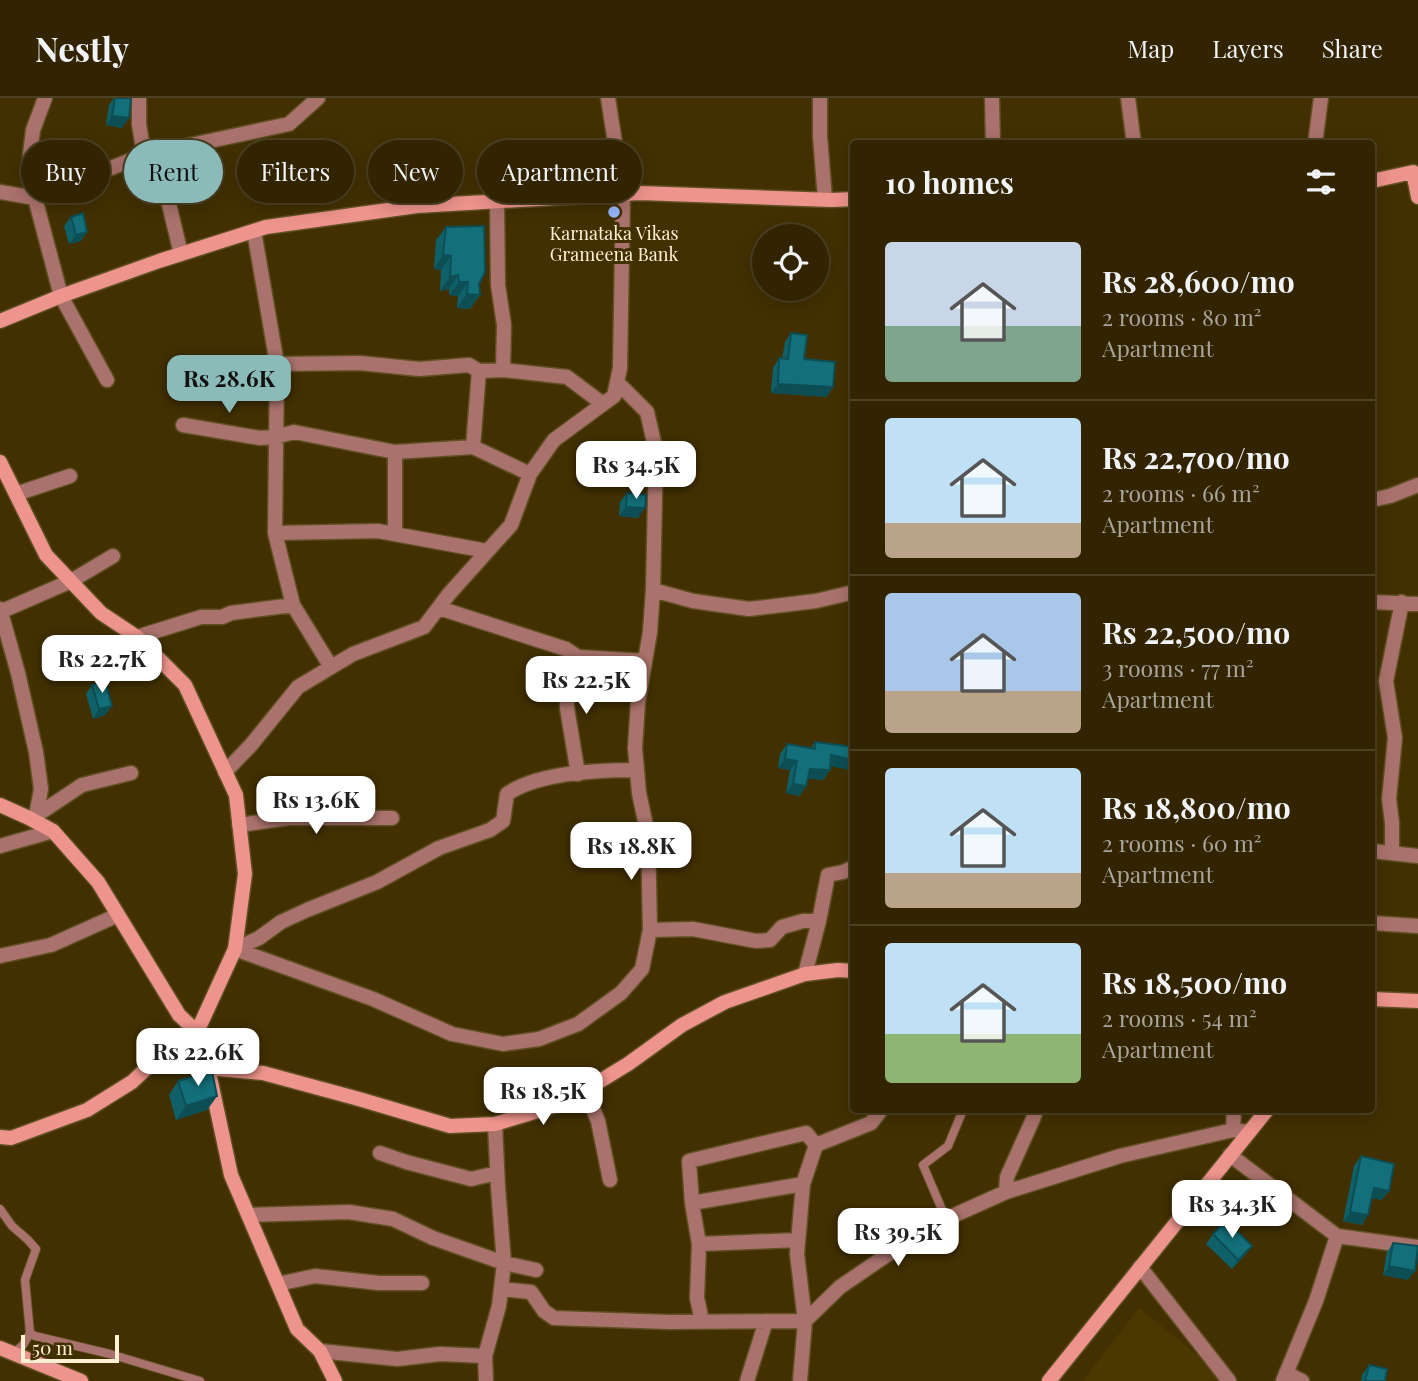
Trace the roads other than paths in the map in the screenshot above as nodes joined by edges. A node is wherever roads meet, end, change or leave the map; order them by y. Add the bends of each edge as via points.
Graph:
1 (45, 98) edge
2 (139, 98) edge
3 (318, 98) edge
4 (608, 98) edge
5 (820, 98) edge
6 (992, 98) edge
7 (1128, 98) edge
8 (1321, 98) edge
9 (32, 140) edge
10 (142, 140) edge
11 (214, 140) edge
12 (615, 140) edge
13 (993, 140) edge
14 (1133, 140) edge
15 (1316, 140) edge
16 (1415, 172) edge
17 (1375, 180) edge
18 (0, 192) edge
19 (642, 193) edge
20 (21, 196) edge
21 (1418, 197) edge
22 (850, 199) edge
23 (825, 200) junction
24 (477, 202) edge
25 (36, 203) edge
26 (169, 203) edge
27 (497, 203) edge
28 (623, 203) edge
29 (254, 231) junction
30 (181, 254) junction
31 (61, 296) junction
32 (0, 321) edge
33 (277, 364) junction
34 (228, 369) dead end
35 (503, 370) junction
36 (479, 371) junction
37 (107, 380) dead end
38 (617, 382) junction
39 (603, 404) junction
40 (183, 425) dead end
41 (275, 437) junction
42 (473, 447) junction
43 (395, 452) junction
44 (0, 462) edge
45 (530, 474) junction
46 (70, 476) dead end
47 (1418, 485) edge
48 (16, 494) junction
49 (1375, 499) edge
50 (275, 533) junction
51 (395, 534) junction
52 (488, 551) junction
53 (113, 556) dead end
54 (71, 581) junction
55 (653, 590) junction
56 (850, 593) edge
57 (1375, 602) edge
58 (1402, 603) junction
59 (1418, 604) edge
60 (293, 605) junction
61 (439, 608) junction
62 (0, 611) edge
63 (137, 637) junction
64 (578, 656) junction
65 (645, 661) junction
66 (331, 667) junction
67 (637, 770) junction
68 (226, 772) junction
69 (131, 773) dead end
70 (578, 774) junction
71 (0, 806) edge
72 (36, 818) junction
73 (392, 818) dead end
74 (239, 825) junction
75 (52, 831) junction
76 (0, 846) edge
77 (1375, 851) edge
78 (1392, 852) junction
79 (1418, 856) edge
80 (850, 869) edge
81 (118, 915) junction
82 (819, 921) junction
83 (1375, 923) edge
84 (1418, 926) edge
85 (650, 930) junction
86 (235, 949) junction
87 (0, 956) edge
88 (850, 971) edge
89 (805, 974) junction
90 (1375, 999) edge
91 (1418, 1001) edge
92 (197, 1032) junction
93 (208, 1068) junction
94 (585, 1090) junction
95 (879, 1113) edge
96 (961, 1113) edge
97 (1035, 1113) edge
98 (1234, 1113) edge
99 (1264, 1113) edge
100 (495, 1124) junction
101 (1233, 1129) junction
102 (1248, 1132) junction
103 (0, 1137) edge
104 (816, 1146) junction
105 (380, 1153) dead end
106 (1230, 1155) junction
107 (497, 1172) junction
108 (610, 1180) dead end
109 (803, 1184) junction
110 (1006, 1192) junction
111 (692, 1203) junction
112 (0, 1209) edge
113 (248, 1215) junction
114 (946, 1219) junction
115 (1337, 1236) junction
116 (799, 1240) junction
117 (699, 1244) junction
118 (1418, 1247) edge
119 (504, 1263) junction
120 (1140, 1267) junction
121 (536, 1270) dead end
122 (422, 1283) dead end
123 (278, 1284) junction
124 (501, 1289) junction
125 (702, 1321) junction
126 (766, 1321) junction
127 (806, 1321) junction
128 (30, 1332) junction
129 (7, 1351) edge
130 (320, 1351) junction
131 (485, 1356) junction
132 (1285, 1377) edge
133 (81, 1381) edge
134 (200, 1381) edge
135 (335, 1381) edge
136 (486, 1381) edge
137 (747, 1381) edge
138 (800, 1381) edge
139 (1049, 1381) edge
140 (1229, 1381) edge
141 (1302, 1381) edge

1 - 9 street
2 - 10 street
3 - 11 street via 289,124
4 - 12 street
5 - 23 street
6 - 13 street
7 - 14 street
8 - 15 street
16 - 17 street
16 - 21 street
18 - 20 street
19 - 23 street
22 - 23 street
24 - 29 street via 418,206
25 - 31 street
26 - 30 street
27 - 35 street
28 - 38 street
29 - 30 street
29 - 33 street
30 - 31 street
31 - 32 street
31 - 37 street
33 - 34 street
33 - 36 street via 359,363 419,369 469,365
33 - 41 street
35 - 36 street
35 - 39 street via 567,377
36 - 42 street
38 - 39 street via 614,396
38 - 55 street via 647,412 656,451
39 - 45 street via 554,440
40 - 41 street
41 - 43 street via 293,432
41 - 50 street
42 - 43 street
42 - 45 street
43 - 51 street
44 - 48 street
45 - 52 street via 511,525
46 - 48 street
47 - 49 street
48 - 54 street via 46,555
50 - 51 street
50 - 60 street
51 - 52 street
52 - 61 street
53 - 54 street
54 - 62 street
54 - 63 street via 101,613
55 - 56 street via 749,609
55 - 65 street
57 - 58 street
58 - 59 street
58 - 78 street via 1386,681 1395,738 1389,799
60 - 63 street via 201,617
60 - 66 street
61 - 64 street
61 - 66 street via 424,627
62 - 72 street via 36,752 41,789
63 - 68 street via 185,685
64 - 65 street
64 - 70 street via 567,685 567,708
65 - 67 street via 638,702
66 - 68 street via 298,687
67 - 70 street
67 - 85 street via 648,835
68 - 74 street via 236,795
69 - 72 street via 82,785
70 - 86 street via 519,786 508,794 503,821 490,830 439,848 377,882 281,922
71 - 72 street
72 - 75 street
73 - 74 street via 288,818
74 - 86 street via 245,874
75 - 76 street
75 - 81 street via 98,882
77 - 78 street
78 - 79 street
80 - 82 street via 828,875
81 - 87 street via 51,945
81 - 92 street via 179,1015
82 - 85 street via 782,926 770,940 756,942 694,929
82 - 89 street
83 - 84 street
85 - 86 street via 642,969 621,993 578,1024 539,1039 503,1044 452,1034 373,999
86 - 92 street
88 - 89 street
89 - 94 street via 725,1002
90 - 91 street
92 - 93 street
92 - 103 street via 87,1110 11,1138
93 - 100 street via 263,1073 450,1126
93 - 113 street via 231,1175
94 - 100 street via 564,1103
94 - 108 street via 598,1121
95 - 104 street via 871,1124
96 - 114 lane via 948,1146 923,1166
97 - 110 street via 1007,1177
98 - 101 street
99 - 102 street
100 - 107 street
101 - 102 street
101 - 110 street via 1120,1156
102 - 106 street
104 - 109 street
104 - 111 street via 806,1133 689,1161
105 - 107 street via 471,1178
106 - 115 street
106 - 120 street
107 - 119 street
109 - 111 street
109 - 116 street
110 - 114 street
111 - 117 street
112 - 128 lane via 36,1249 25,1280
113 - 119 street via 349,1212 393,1219
113 - 123 street
114 - 127 street via 840,1287
115 - 118 street
115 - 132 street
116 - 117 street
116 - 127 street
117 - 125 street via 697,1298
119 - 121 street
119 - 124 street
120 - 139 street
120 - 140 street
122 - 123 street via 314,1276
123 - 130 street via 298,1329
124 - 125 street via 531,1292 554,1318
124 - 131 street
125 - 126 street
126 - 127 street
126 - 137 street
127 - 138 street
128 - 129 lane via 23,1345
128 - 134 lane
129 - 133 street
130 - 131 street via 397,1359 440,1354
130 - 135 street
131 - 136 street
132 - 141 street

